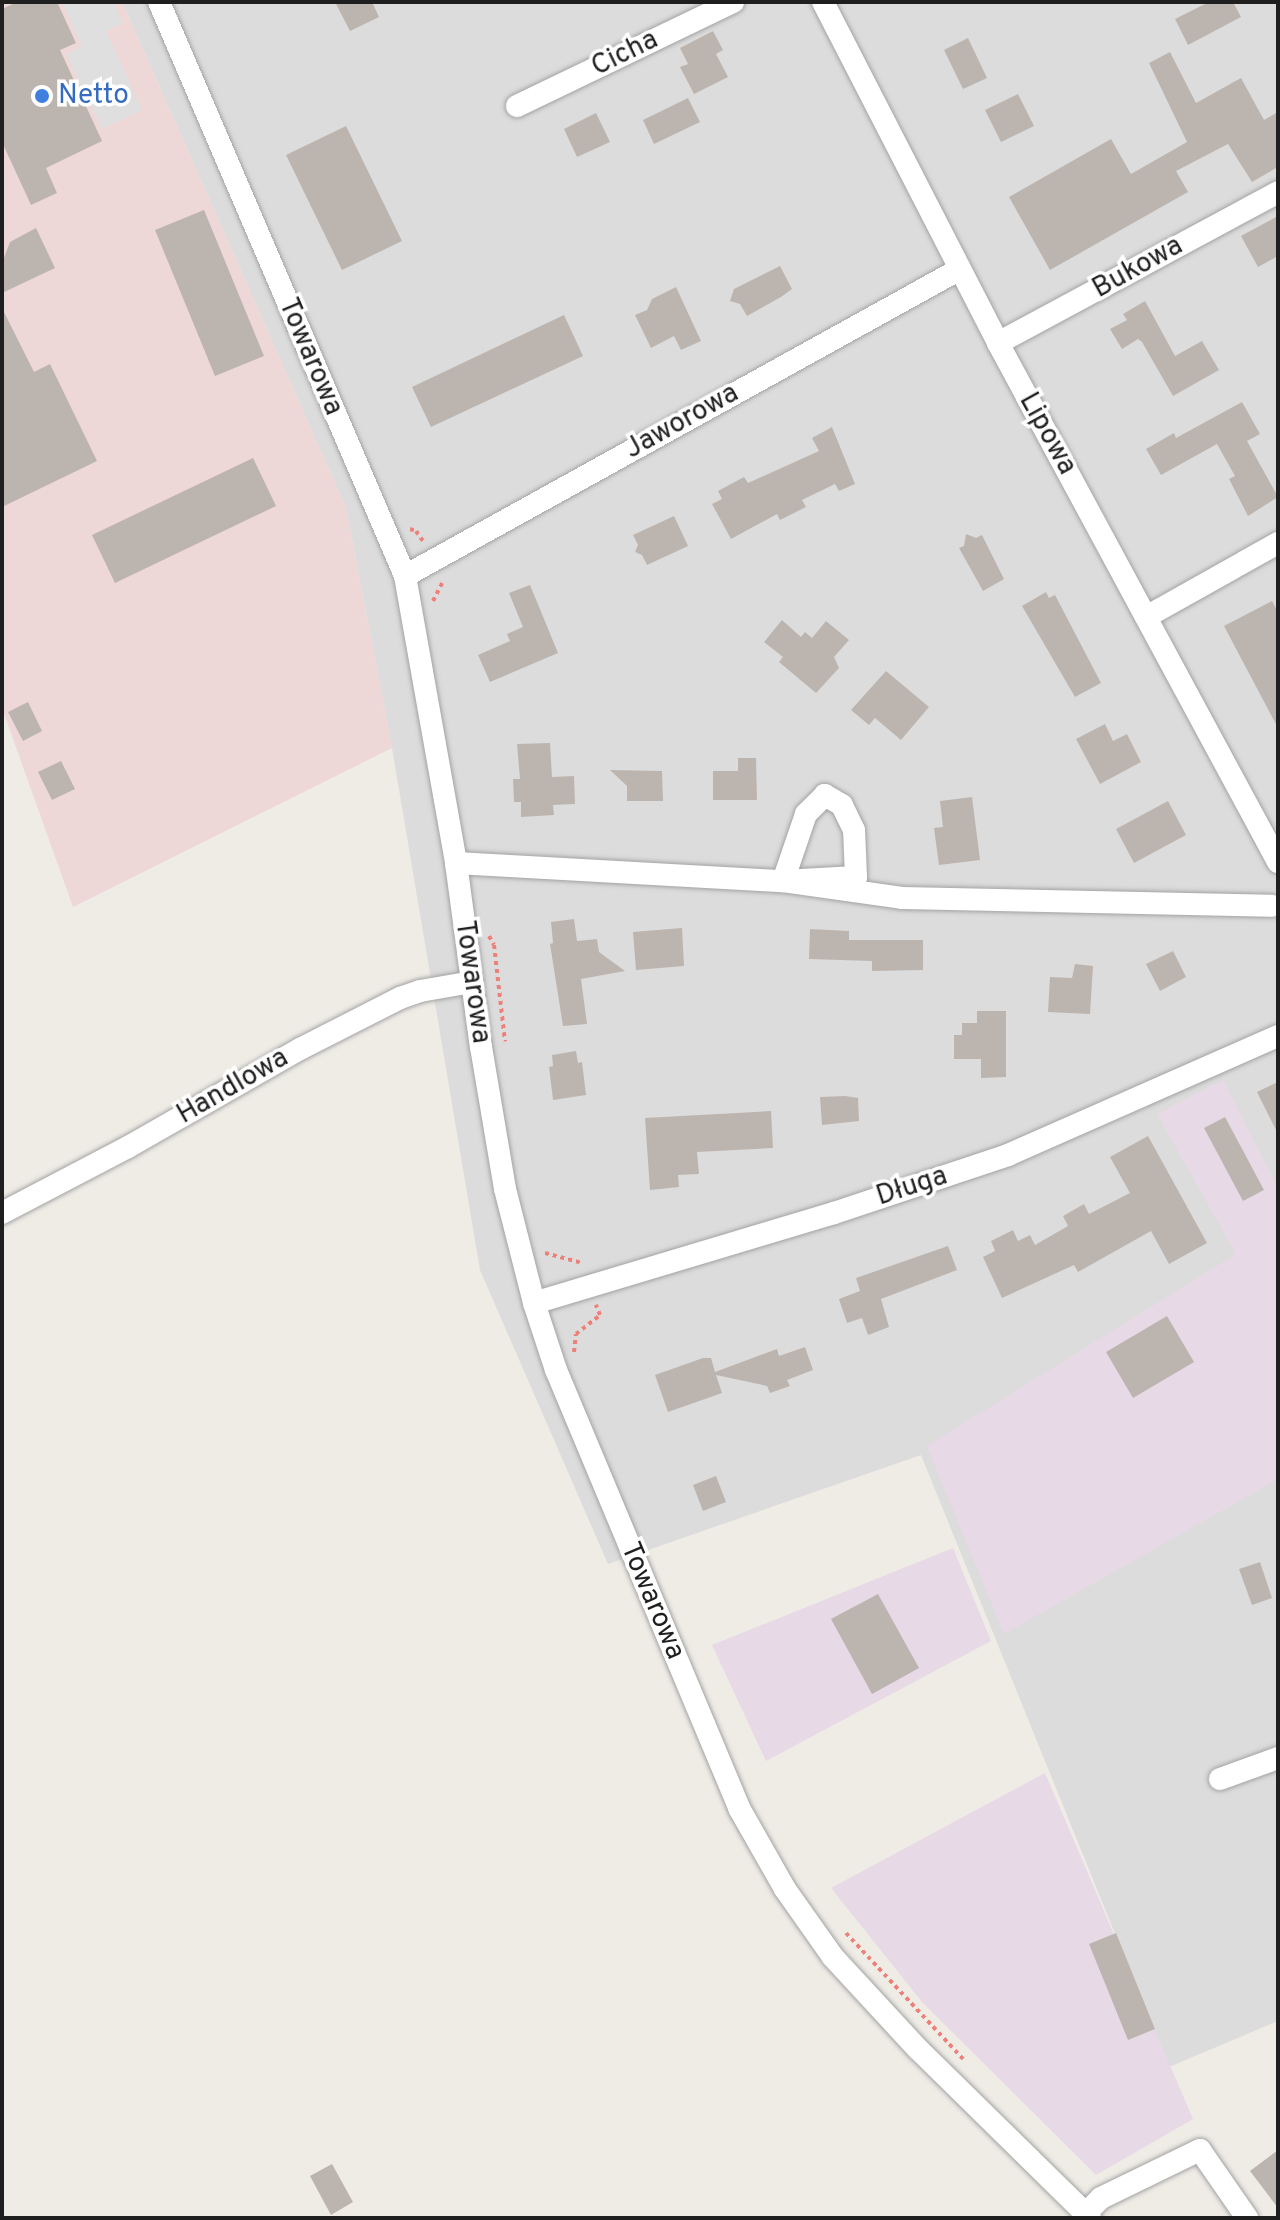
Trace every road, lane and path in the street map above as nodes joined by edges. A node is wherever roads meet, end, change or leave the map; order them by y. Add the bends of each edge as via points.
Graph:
1 (159, 2) edge
2 (733, 2) edge
3 (823, 2) edge
4 (517, 106) dead end
5 (1278, 192) edge
6 (960, 269) junction
7 (998, 343) junction
8 (405, 527) dead end
9 (1278, 543) edge
10 (433, 560) junction
11 (405, 576) junction
12 (427, 610) dead end
13 (1146, 617) junction
14 (1278, 862) edge
15 (456, 863) junction
16 (1272, 906) dead end
17 (482, 924) dead end
18 (472, 982) junction
19 (1278, 1036) edge
20 (505, 1053) dead end
21 (2, 1213) edge
22 (544, 1252) dead end
23 (589, 1286) junction
24 (534, 1303) junction
25 (574, 1356) dead end
26 (1278, 1758) edge
27 (1220, 1779) dead end
28 (846, 1932) dead end
29 (973, 2070) dead end
30 (1088, 2216) edge
31 (1247, 2218) edge

1 - 11 street, Towarowa
2 - 4 street, Cicha
3 - 6 street, Lipowa
5 - 7 street, Bukowa
6 - 7 street, Lipowa
6 - 10 street, Jaworowa
7 - 13 street, Lipowa
8 - 10 path via 416,531
9 - 13 street
10 - 11 street, Jaworowa
10 - 12 path via 444,584
11 - 15 street, Towarowa
13 - 14 street, Lipowa
15 - 16 street via 783,881 902,898
15 - 18 street, Towarowa
17 - 20 path via 494,945
18 - 21 street, Handlowa via 400,998
18 - 24 street, Towarowa via 505,1189
19 - 23 street, Długa via 1008,1155
22 - 23 path via 584,1264
23 - 24 street, Długa
23 - 25 path via 600,1315 576,1334
24 - 30 street, Towarowa via 556,1370 739,1808 785,1889 833,1957 907,2038
26 - 27 street
28 - 29 path
30 - 31 street via 1101,2198 1200,2150

